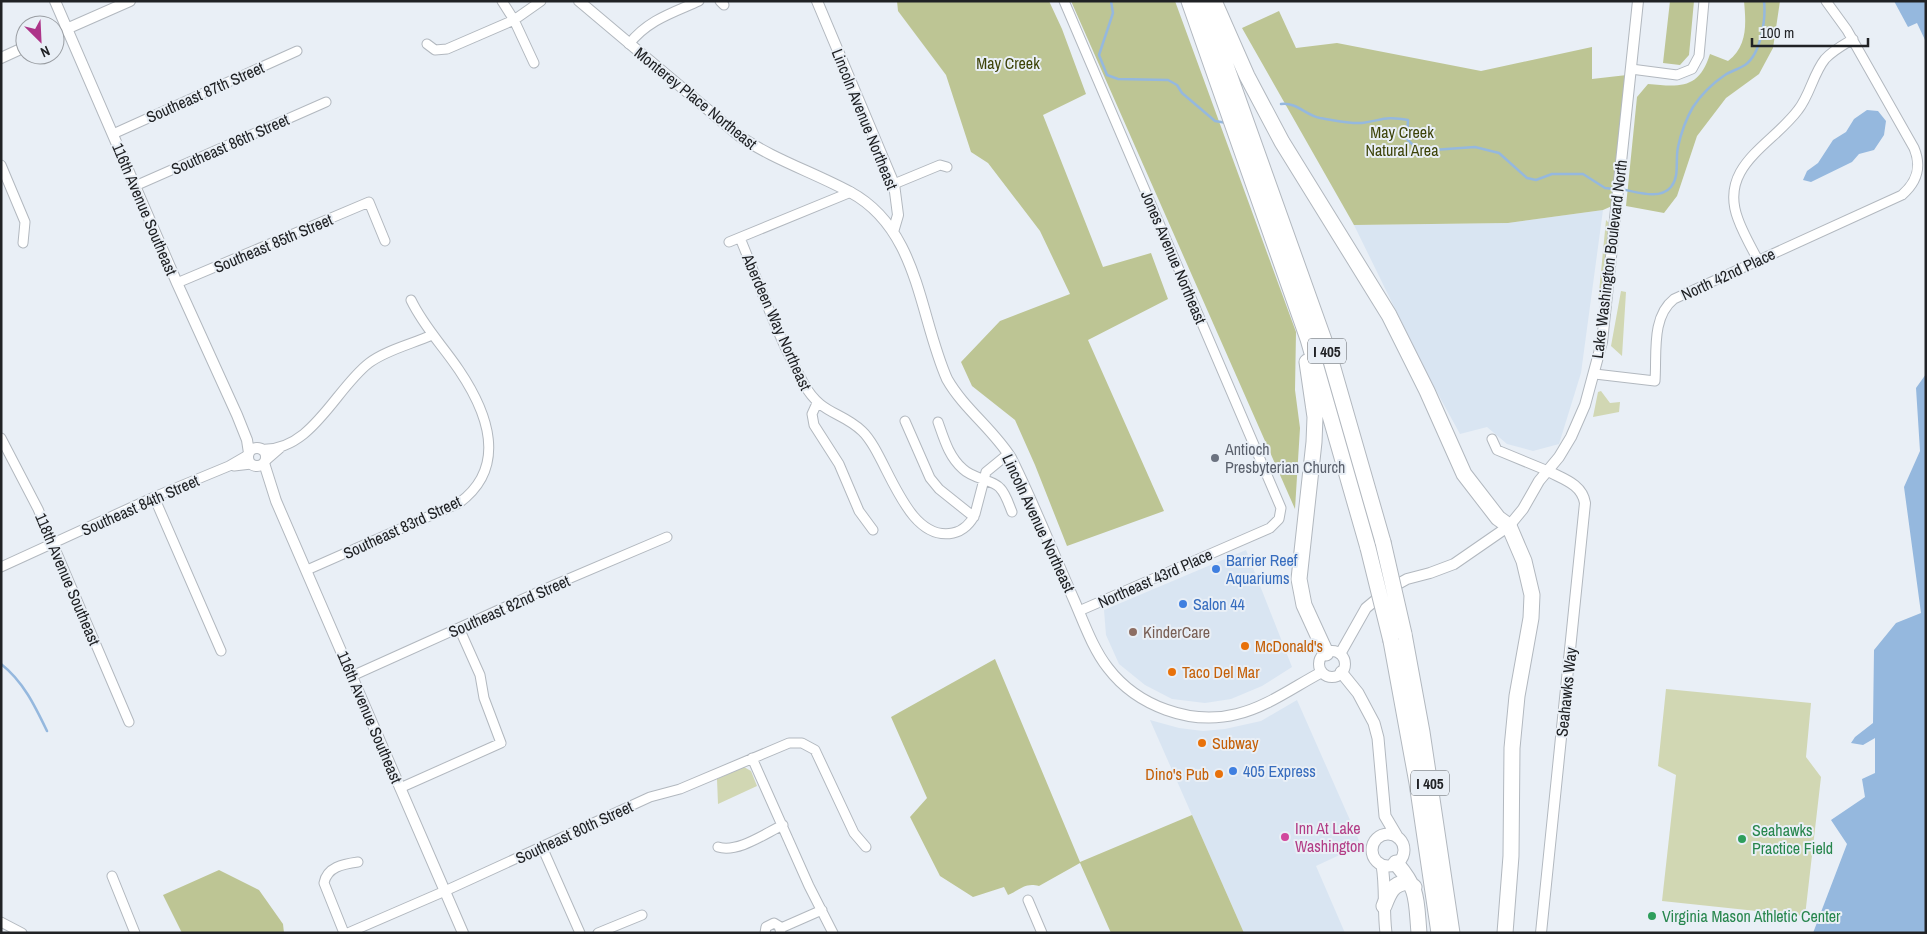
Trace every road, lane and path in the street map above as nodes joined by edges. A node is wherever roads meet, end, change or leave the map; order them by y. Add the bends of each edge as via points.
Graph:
1 (55, 1) edge
2 (130, 1) edge
3 (502, 1) edge
4 (541, 1) edge
5 (579, 1) edge
6 (699, 1) edge
7 (817, 1) edge
8 (1064, 1) edge
9 (1189, 1) edge
10 (1203, 1) edge
11 (1214, 1) edge
12 (1638, 1) edge
13 (1704, 1) edge
14 (1826, 1) edge
15 (514, 20) junction
16 (68, 29) junction
17 (65, 30) edge
18 (1853, 39) junction
19 (427, 44) dead end
20 (629, 44) junction
21 (297, 51) dead end
22 (15, 52) edge
23 (1, 58) edge
24 (534, 64) dead end
25 (1631, 69) junction
26 (1223, 79) junction
27 (326, 102) dead end
28 (113, 134) junction
29 (1, 165) edge
30 (1254, 166) junction
31 (948, 167) dead end
32 (894, 184) junction
33 (135, 186) junction
34 (851, 192) junction
35 (1270, 228) junction
36 (893, 232) junction
37 (740, 238) junction
38 (386, 241) dead end
39 (729, 242) dead end
40 (23, 243) dead end
41 (1758, 260) junction
42 (177, 283) junction
43 (411, 300) dead end
44 (432, 335) junction
45 (1595, 374) junction
46 (817, 403) junction
47 (905, 421) dead end
48 (938, 422) dead end
49 (1, 438) edge
50 (1492, 439) dead end
51 (1008, 454) junction
52 (256, 457) junction
53 (1548, 471) junction
54 (982, 480) junction
55 (154, 497) junction
56 (1012, 512) dead end
57 (1280, 514) joint
58 (974, 517) junction
59 (1509, 526) junction
60 (873, 530) dead end
61 (667, 537) dead end
62 (52, 544) junction
63 (1, 566) edge
64 (306, 570) junction
65 (1079, 611) junction
66 (460, 628) junction
67 (1397, 637) junction
68 (221, 651) dead end
69 (1333, 654) junction
70 (1322, 672) junction
71 (1341, 672) junction
72 (352, 676) junction
73 (129, 722) dead end
74 (752, 758) junction
75 (400, 788) junction
76 (1385, 816) junction
77 (782, 825) junction
78 (1380, 837) junction
79 (1398, 838) junction
80 (542, 847) junction
81 (718, 847) dead end
82 (866, 847) dead end
83 (358, 862) dead end
84 (1391, 864) junction
85 (112, 876) dead end
86 (1414, 887) junction
87 (445, 891) junction
88 (1028, 900) dead end
89 (1384, 906) junction
90 (822, 910) junction
91 (642, 915) dead end
92 (1, 922) edge
93 (365, 929) edge
94 (781, 931) edge
95 (22, 933) edge
96 (135, 933) edge
97 (344, 933) edge
98 (348, 933) edge
99 (463, 933) edge
100 (580, 933) edge
101 (598, 933) edge
102 (764, 933) edge
103 (833, 933) edge
104 (1042, 933) edge
105 (1386, 933) edge
106 (1419, 933) edge
107 (1439, 933) edge
108 (1452, 933) edge
109 (1505, 933) edge
110 (1541, 933) edge

1 - 16 street, 116th Avenue Southeast
2 - 16 street
3 - 15 street
4 - 15 street
5 - 20 street, Monterey Place Northeast
6 - 20 street via 648,24
7 - 32 street, Lincoln Avenue Northeast
8 - 57 street, Jones Avenue Northeast via 1278,497
9 - 26 highway, I 405
10 - 26 highway, I 405
11 - 59 highway via 1247,76 1282,142 1389,315 1464,474 1498,518
12 - 25 street, Lake Washington Boulevard North
13 - 25 street via 1699,56 1692,69 1676,75
14 - 18 street
15 - 19 street via 447,49 435,50
15 - 24 street
16 - 17 street
16 - 28 street, 116th Avenue Southeast
18 - 41 street via 1824,60 1800,108 1744,164 1739,173 1734,206
18 - 41 street, North 42nd Place via 1918,156 1914,183 1902,195
20 - 34 street, Monterey Place Northeast via 746,141
21 - 28 street, Southeast 87th Street
22 - 23 street
25 - 45 street, Lake Washington Boulevard North via 1602,342
26 - 30 highway, I 405
27 - 33 street, Southeast 86th Street
28 - 33 street, 116th Avenue Southeast
29 - 40 street via 25,222
30 - 35 highway, I 405
30 - 67 highway, I 405, bridge via 1329,354 1383,542
31 - 32 street via 940,165
32 - 36 street, Lincoln Avenue Northeast via 898,214
33 - 42 street, 116th Avenue Southeast
34 - 36 street, Monterey Place Northeast
34 - 37 street
35 - 67 highway, I 405, bridge via 1322,382 1368,548
35 - 69 highway via 1311,381 1315,417 1299,579 1304,605
36 - 51 street, Lincoln Avenue Northeast via 908,258 947,380
37 - 39 street
37 - 46 street, Aberdeen Way Northeast via 796,370
38 - 42 street, Southeast 85th Street via 369,202
41 - 45 street, North 42nd Place via 1681,295 1667,305 1658,324 1655,380
42 - 52 street, 116th Avenue Southeast
43 - 44 street
44 - 52 street, Southeast 84th Street via 369,363 308,431
44 - 64 street, Southeast 83rd Street via 464,377 488,429 490,454 486,470 472,492 459,503
45 - 53 street, Lake Washington Boulevard North via 1572,437
46 - 58 street, Aberdeen Way Northeast via 862,431 898,495 933,532 955,533
46 - 60 street via 812,414 814,425 839,464 859,511
47 - 58 street via 930,478
48 - 54 street via 957,464
49 - 62 street, 118th Avenue Southeast via 38,509
50 - 53 street via 1497,450
51 - 54 street via 986,472
51 - 65 street, Lincoln Avenue Northeast
52 - 55 street, Southeast 84th Street
52 - 64 street, 116th Avenue Southeast
53 - 59 street, Lake Washington Boulevard North
53 - 110 street, Seahawks Way via 1575,485 1585,503
54 - 56 street via 1001,488
54 - 58 street
55 - 62 street, Southeast 84th Street
55 - 68 street
57 - 65 street, Northeast 43rd Place via 1270,528
59 - 69 street, Lake Washington Boulevard North via 1454,564 1407,579 1388,589 1366,608
59 - 109 highway via 1522,553 1532,595 1512,748 1511,856
61 - 66 street, Southeast 82nd Street
62 - 63 street, Southeast 84th Street
62 - 73 street, 118th Avenue Southeast
64 - 72 street, 116th Avenue Southeast
65 - 70 street, Lincoln Avenue Northeast via 1099,656 1116,677 1139,697 1170,711 1212,717 1239,714
66 - 72 street, Southeast 82nd Street
66 - 75 street via 480,675 484,698 501,743
67 - 107 highway, I 405
67 - 108 highway, I 405 via 1424,742
69 - 70 street via 1320,659
69 - 71 street via 1344,661
70 - 71 street via 1329,676
71 - 76 main road via 1358,693 1374,723
72 - 75 street, 116th Avenue Southeast
74 - 77 street
74 - 80 street, Southeast 80th Street via 680,789 650,797
74 - 82 street, Southeast 80th Street via 789,743 802,743 815,750 854,832
75 - 87 street, 116th Avenue Southeast
76 - 78 main road
76 - 79 main road
77 - 81 street via 738,846
77 - 90 street
78 - 79 main road
78 - 84 main road via 1373,844 1372,854 1377,862
79 - 84 main road via 1403,851
80 - 87 street, Southeast 80th Street
80 - 100 street
83 - 97 street via 335,868 325,876 324,883
84 - 86 highway via 1410,878
84 - 89 main road via 1385,884
85 - 96 street
86 - 89 highway via 1407,882 1398,883 1391,889
86 - 106 highway
87 - 93 street, Southeast 80th Street
87 - 99 street, 116th Avenue Southeast
88 - 104 street
89 - 105 main road
90 - 94 street
90 - 103 street
91 - 101 street
92 - 95 street
93 - 98 street, Southeast 80th Street
94 - 102 street via 776,924 771,924

